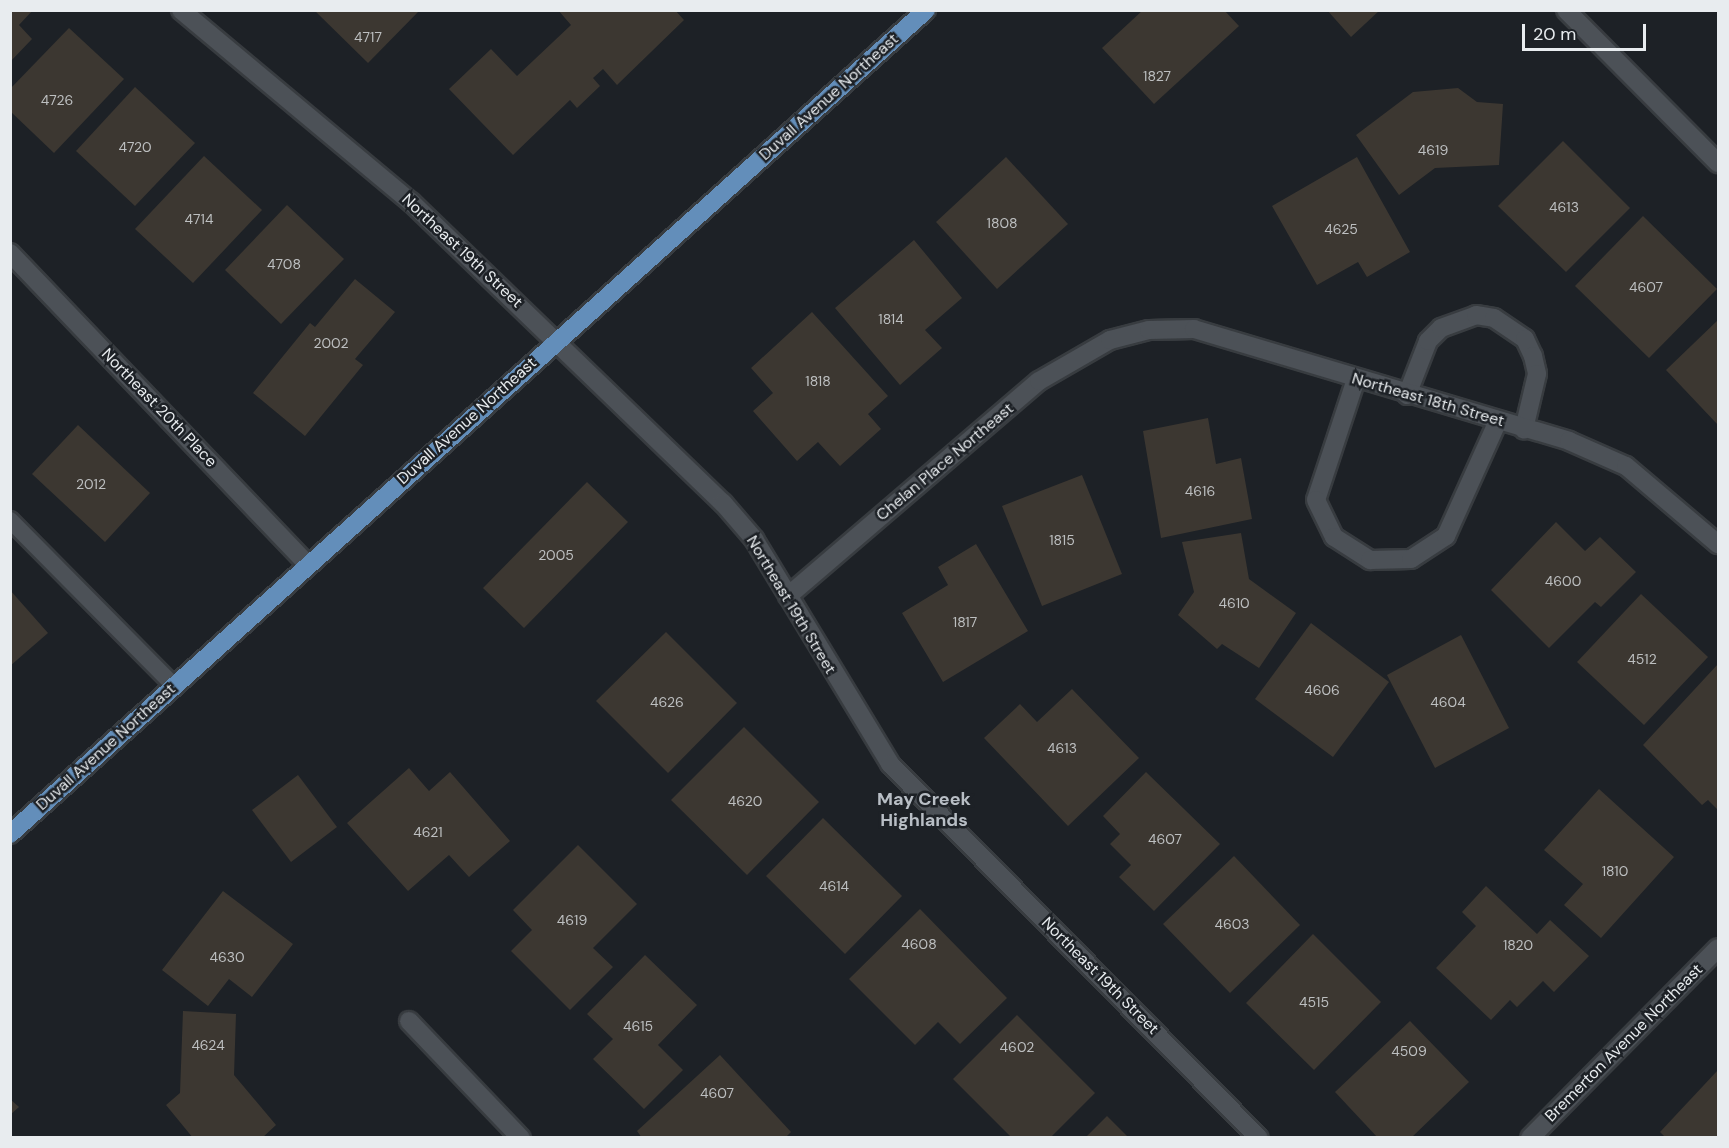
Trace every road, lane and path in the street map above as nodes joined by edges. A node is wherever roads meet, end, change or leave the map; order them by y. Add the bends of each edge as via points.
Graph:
1 (181, 10) edge
2 (926, 10) edge
3 (1566, 10) edge
4 (1719, 163) edge
5 (10, 253) edge
6 (557, 340) junction
7 (1110, 340) joint
8 (1356, 379) junction
9 (1407, 394) junction
10 (1498, 421) junction
11 (1524, 429) junction
12 (10, 520) edge
13 (1719, 544) edge
14 (307, 564) junction
15 (788, 596) junction
16 (174, 686) junction
17 (10, 834) edge
18 (1719, 948) edge
19 (409, 1021) dead end
20 (521, 1137) edge
21 (1259, 1137) edge
22 (1530, 1137) edge

1 - 6 street, Northeast 19th Street via 411,202
2 - 6 main road, Duvall Avenue Northeast
3 - 4 street
5 - 14 street, Northeast 20th Place
6 - 14 main road, Duvall Avenue Northeast
6 - 15 street, Northeast 19th Street via 723,503 754,539
7 - 8 street, Northeast 18th Street via 1149,330 1194,329
7 - 15 street, Chelan Place Northeast via 1040,381
8 - 9 street, Northeast 18th Street
8 - 10 street via 1316,500 1334,537 1370,560 1411,559 1446,536
9 - 10 street, Northeast 18th Street
9 - 11 street via 1428,341 1441,328 1476,315 1494,318 1525,339 1533,356 1537,374
10 - 11 street, Northeast 18th Street
11 - 13 street, Northeast 18th Street via 1626,466 1665,494
12 - 16 lane
14 - 16 main road, Duvall Avenue Northeast
15 - 21 street, Northeast 19th Street via 890,764
16 - 17 main road, Duvall Avenue Northeast
18 - 22 street, Bremerton Avenue Northeast
19 - 20 street

